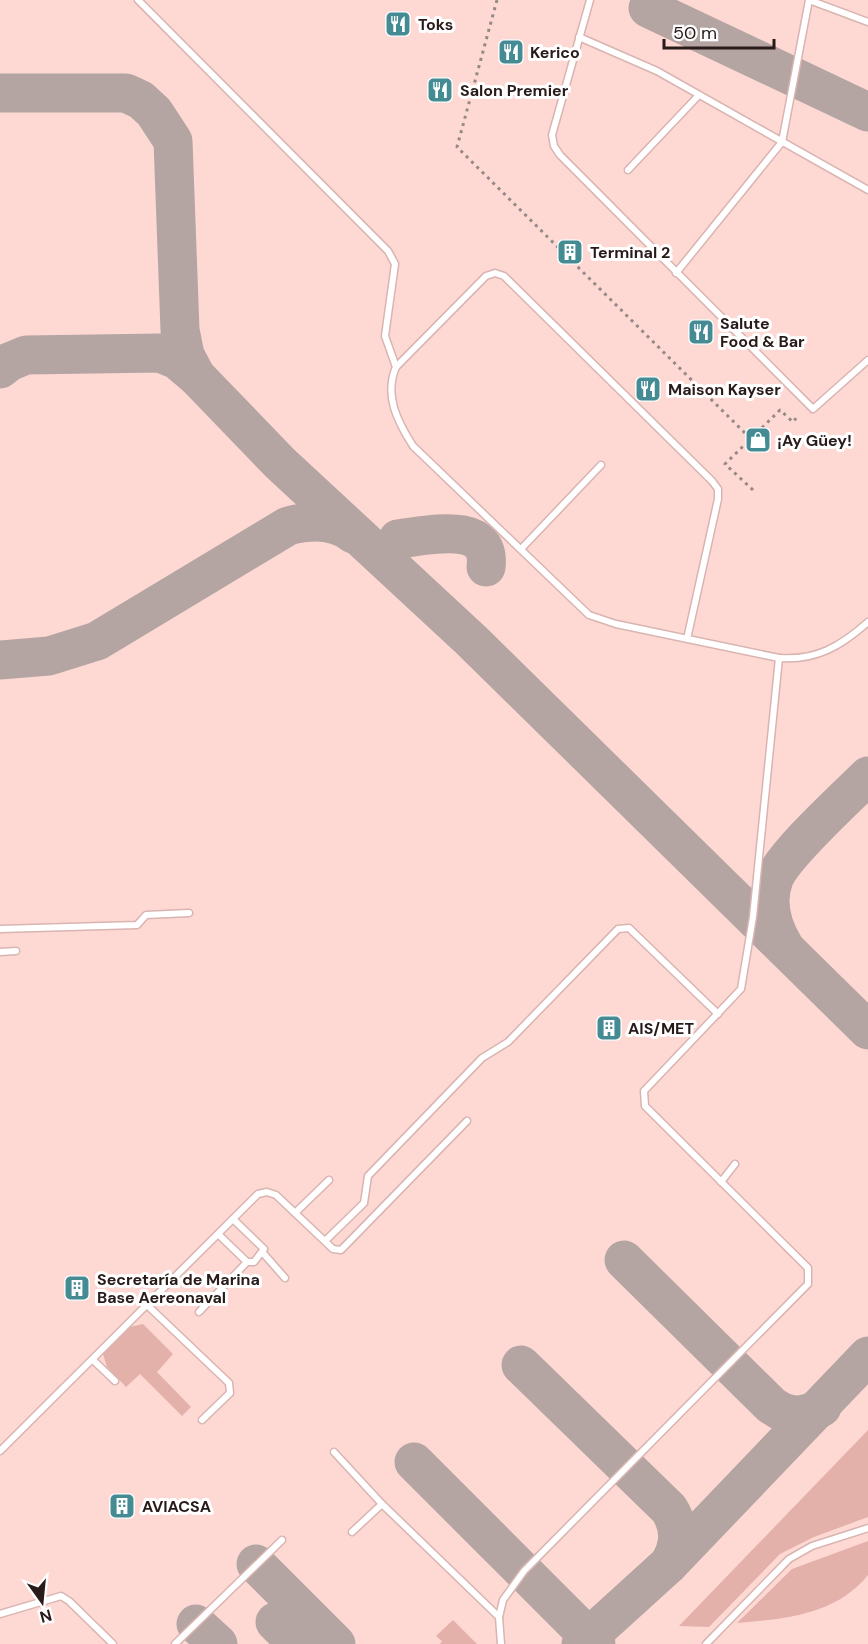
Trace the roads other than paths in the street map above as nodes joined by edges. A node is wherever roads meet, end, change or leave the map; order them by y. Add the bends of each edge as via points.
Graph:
1 (138, 0) edge
2 (590, 0) edge
3 (809, 0) edge
4 (868, 22) edge
5 (579, 37) junction
6 (699, 95) junction
7 (782, 142) junction
8 (628, 170) dead end
9 (868, 190) edge
10 (676, 273) junction
11 (868, 360) edge
12 (396, 367) junction
13 (601, 465) dead end
14 (521, 549) junction
15 (868, 622) edge
16 (687, 639) junction
17 (779, 658) junction
18 (189, 913) dead end
19 (0, 929) edge
20 (16, 951) dead end
21 (0, 952) edge
22 (718, 1014) junction
23 (466, 1121) dead end
24 (735, 1164) dead end
25 (328, 1180) dead end
26 (721, 1182) junction
27 (295, 1213) junction
28 (233, 1219) junction
29 (218, 1234) junction
30 (325, 1241) junction
31 (263, 1253) junction
32 (248, 1262) junction
33 (285, 1278) dead end
34 (147, 1305) junction
35 (199, 1312) dead end
36 (93, 1359) junction
37 (115, 1381) dead end
38 (202, 1420) dead end
39 (0, 1451) edge
40 (334, 1452) dead end
41 (382, 1504) junction
42 (868, 1528) edge
43 (352, 1532) dead end
44 (282, 1539) dead end
45 (0, 1614) edge
46 (499, 1617) junction
47 (113, 1644) edge
48 (175, 1644) edge
49 (501, 1644) edge
50 (706, 1644) edge

1 - 12 lane via 388,250 395,264 385,336
2 - 5 lane
3 - 4 lane
3 - 7 lane
5 - 6 lane via 657,71
5 - 10 lane via 552,135 554,146
6 - 7 lane
6 - 8 lane
7 - 9 lane
7 - 10 lane
10 - 11 lane via 813,409
12 - 14 lane via 389,381 390,394 400,426 413,446
12 - 16 lane via 486,276 504,276 718,489
13 - 14 lane
14 - 16 lane via 590,615
15 - 17 lane via 820,655 800,660
16 - 17 lane
17 - 22 lane via 745,977 741,989
18 - 19 lane via 146,915 137,925
20 - 21 lane
22 - 26 lane via 644,1091 642,1098 645,1106
22 - 30 lane via 629,928 618,929 508,1042 482,1058 368,1176 364,1203
23 - 30 lane via 341,1250 333,1249
24 - 26 lane
25 - 27 lane
26 - 46 lane via 808,1268 808,1284 524,1571 503,1600
27 - 28 lane via 267,1192 258,1194
27 - 30 lane
28 - 29 lane
28 - 31 lane via 262,1245
29 - 32 lane
29 - 34 lane
31 - 32 lane via 254,1262
31 - 33 lane
32 - 35 lane
34 - 36 lane
34 - 38 lane via 229,1383 230,1393
36 - 37 lane
36 - 39 lane
40 - 41 lane
41 - 43 lane
41 - 46 lane
42 - 50 lane via 812,1546 789,1559
44 - 48 lane
45 - 47 lane via 61,1596
46 - 49 lane

